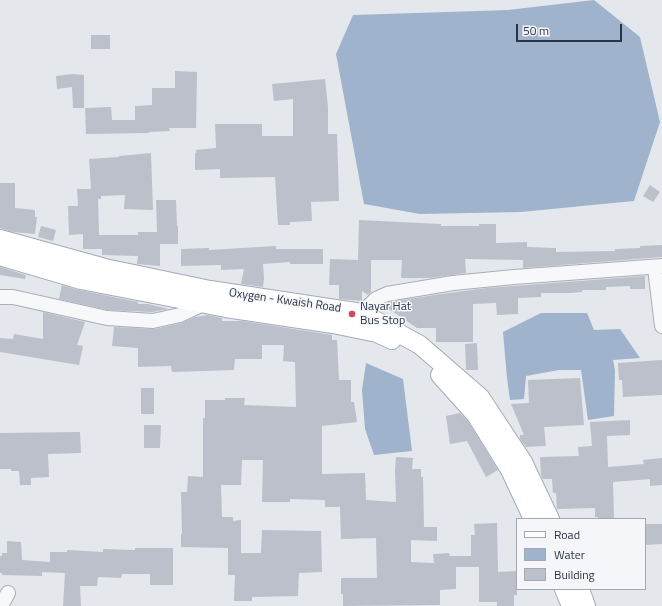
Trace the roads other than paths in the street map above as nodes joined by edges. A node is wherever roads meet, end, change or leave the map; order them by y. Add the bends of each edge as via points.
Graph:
1 (0, 239) edge
2 (0, 256) edge
3 (658, 267) edge
4 (0, 297) edge
5 (206, 297) junction
6 (362, 313) junction
7 (662, 326) edge
8 (533, 518) edge
9 (550, 518) edge
10 (564, 590) edge
11 (580, 590) edge
12 (8, 593) dead end
13 (1, 606) edge
14 (571, 606) edge
15 (586, 606) edge

1 - 5 main road, Oxygen - Kwaish Road
2 - 5 main road, Oxygen - Kwaish Road via 81,280
3 - 6 street via 453,284 387,294 376,299
3 - 7 street
4 - 5 street via 13,297 106,318 153,321 180,315
5 - 6 main road, Oxygen - Kwaish Road
5 - 8 main road, Oxygen - Kwaish Road via 377,333 404,346 436,371 476,415 510,470
6 - 9 main road, Oxygen - Kwaish Road via 420,345 480,397 523,462
10 - 14 main road
11 - 15 main road
12 - 13 street

